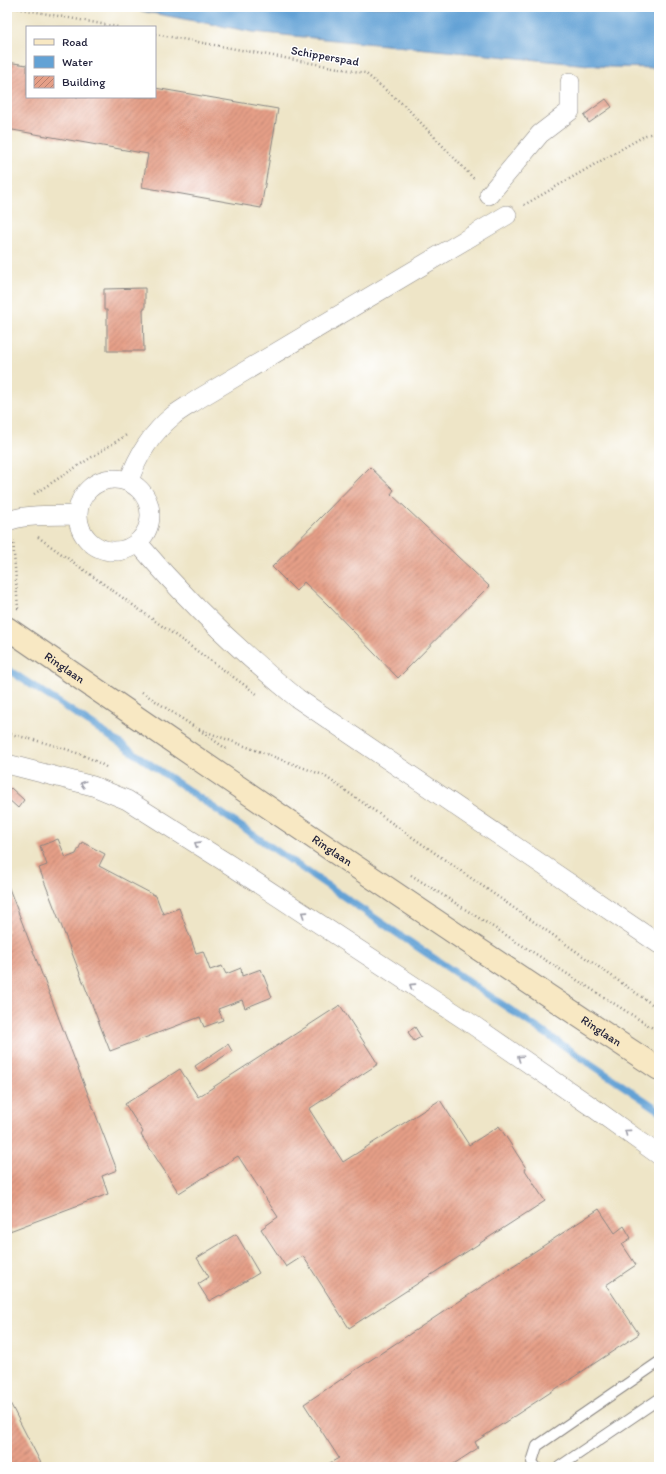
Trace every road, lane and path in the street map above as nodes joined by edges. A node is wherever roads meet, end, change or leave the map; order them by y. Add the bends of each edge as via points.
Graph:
1 (10, 7) edge
2 (113, 26) edge
3 (156, 34) edge
4 (570, 82) dead end
5 (659, 132) edge
6 (489, 196) joint
7 (507, 215) joint
8 (132, 431) dead end
9 (129, 481) junction
10 (33, 495) dead end
11 (78, 515) junction
12 (9, 520) edge
13 (138, 543) junction
14 (24, 612) dead end
15 (7, 628) edge
16 (136, 688) dead end
17 (196, 728) junction
18 (228, 750) dead end
19 (7, 764) edge
20 (405, 871) dead end
21 (659, 944) edge
22 (659, 1009) edge
23 (659, 1032) edge
24 (659, 1070) edge
25 (659, 1155) edge
26 (659, 1362) edge
27 (659, 1399) edge
28 (536, 1467) edge
29 (559, 1467) edge

1 - 2 path
3 - 6 path, Schipperspad via 365,72 405,106
4 - 6 street via 570,111 540,134
5 - 7 path via 646,136
7 - 9 street via 174,415 154,434 134,467
8 - 10 path
9 - 11 street via 108,478 89,489 80,503
9 - 13 street via 144,493 150,511 148,526
11 - 12 street
11 - 13 street via 83,533 94,544 108,550 125,549
12 - 14 path via 18,608
13 - 21 street via 222,633 297,698
15 - 24 main road, Ringlaan via 466,942
16 - 17 path
17 - 18 path
17 - 22 path via 323,775
25 -> 19 street via 466,1021 127,800 93,786
20 - 23 path
26 - 28 lane via 537,1446 532,1462
27 - 29 lane

